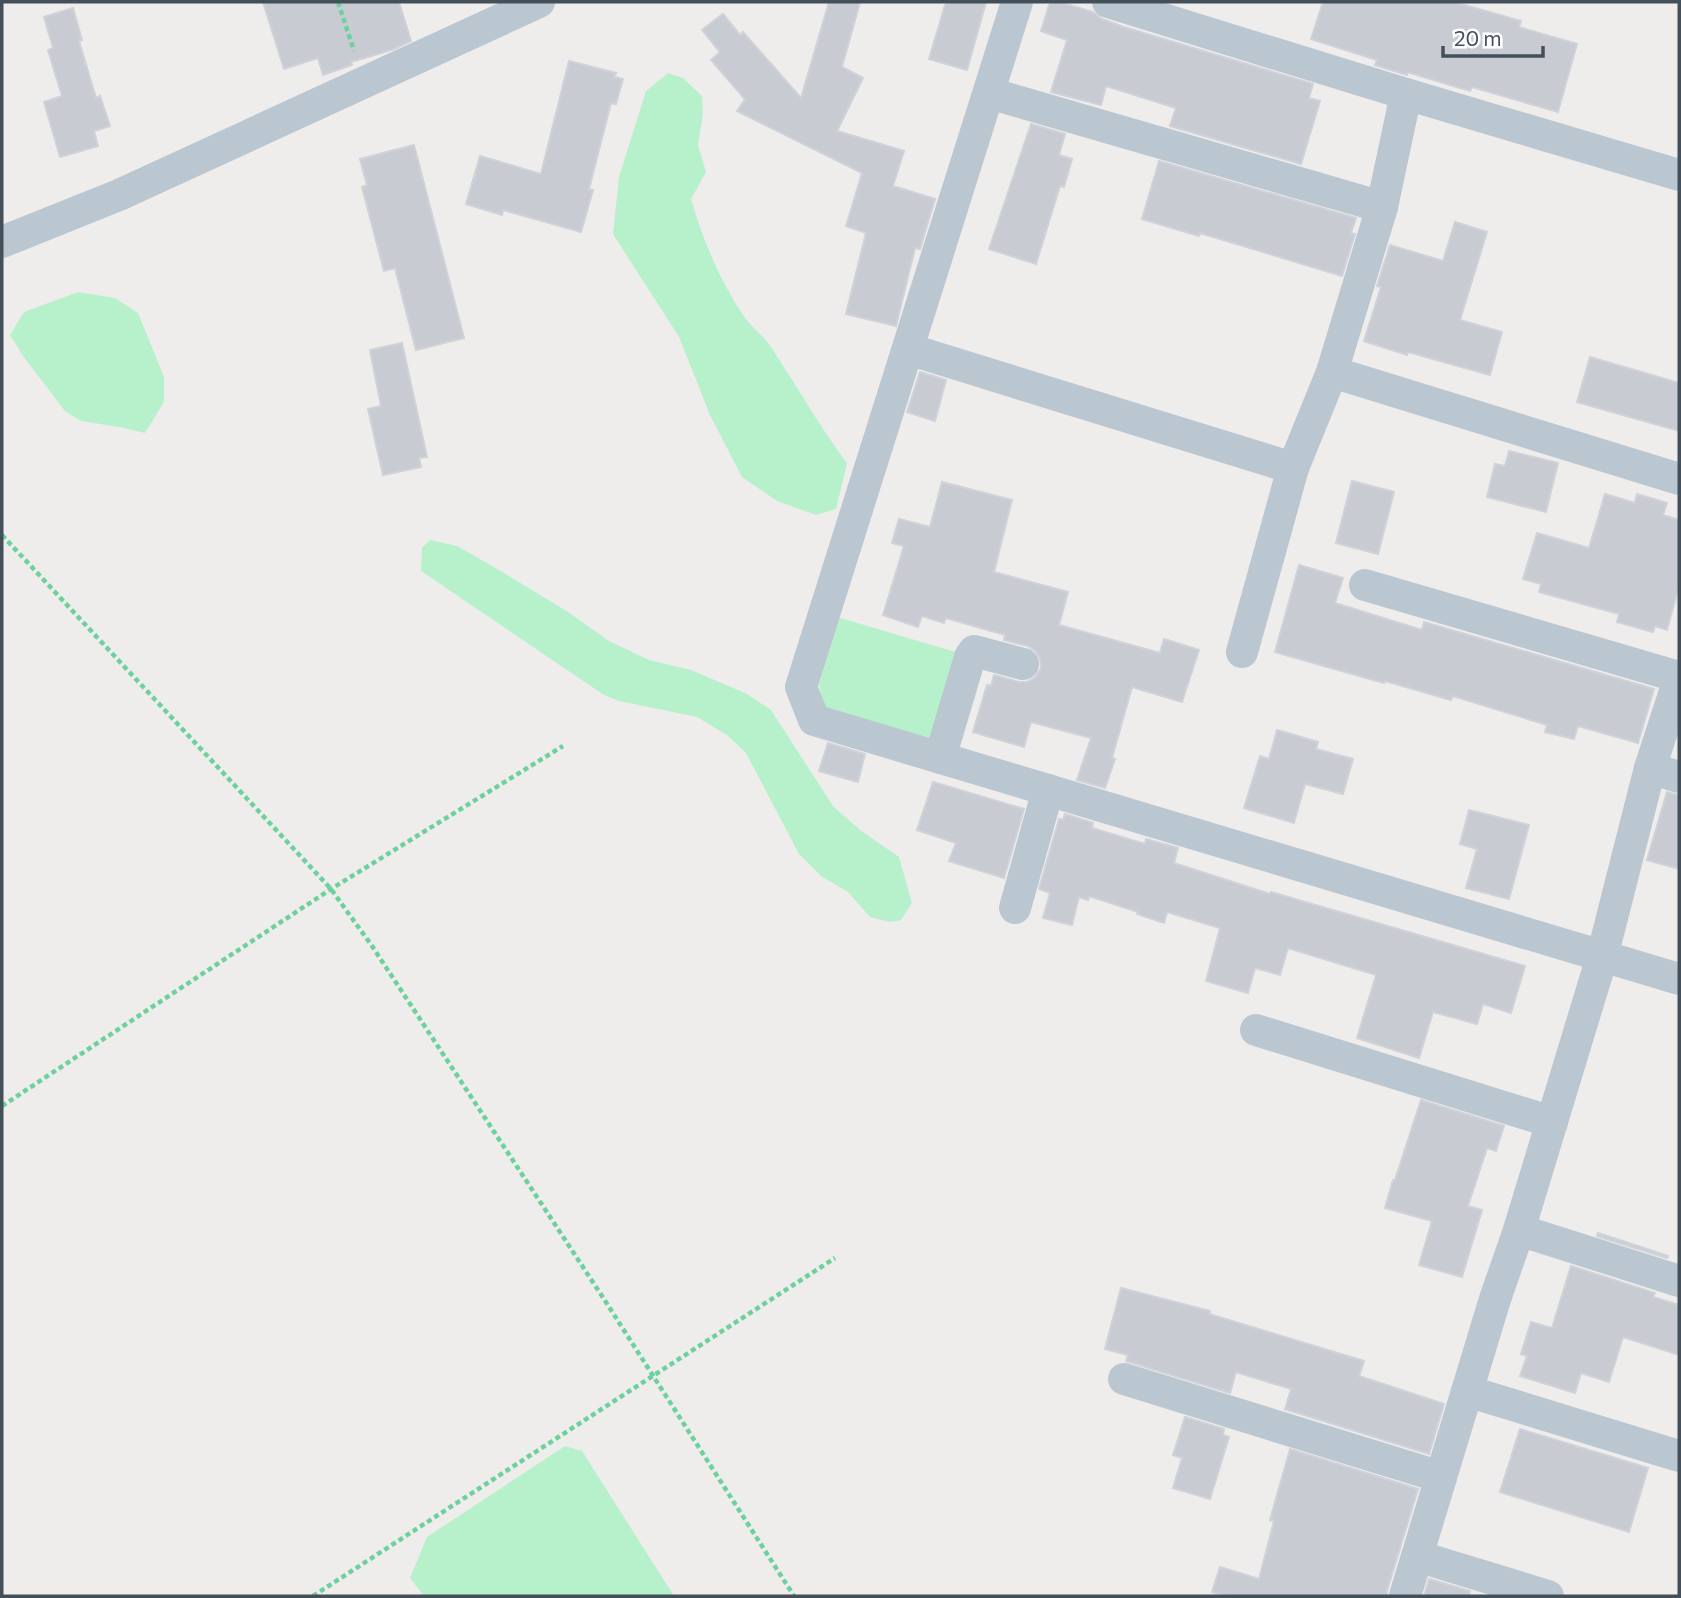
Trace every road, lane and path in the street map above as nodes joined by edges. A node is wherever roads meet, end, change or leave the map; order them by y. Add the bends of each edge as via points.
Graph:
1 (338, 2) edge
2 (539, 2) edge
3 (1017, 2) edge
4 (1108, 2) edge
5 (505, 9) edge
6 (364, 81) junction
7 (989, 93) junction
8 (1406, 94) junction
9 (1679, 175) edge
10 (1382, 207) junction
11 (2, 242) edge
12 (908, 349) junction
13 (1332, 372) junction
14 (1293, 468) junction
15 (1679, 479) edge
16 (2, 535) edge
17 (1365, 584) dead end
18 (1242, 652) dead end
19 (1023, 664) dead end
20 (1679, 678) edge
21 (563, 746) dead end
22 (940, 758) junction
23 (1665, 773) edge
24 (1048, 790) junction
25 (331, 889) junction
26 (1015, 908) dead end
27 (1602, 957) junction
28 (1679, 979) edge
29 (1255, 1030) dead end
30 (2, 1107) edge
31 (1552, 1122) junction
32 (1519, 1230) junction
33 (835, 1258) dead end
34 (1679, 1281) edge
35 (652, 1375) junction
36 (1124, 1379) dead end
37 (1467, 1391) junction
38 (1679, 1456) edge
39 (1441, 1477) junction
40 (1418, 1556) junction
41 (313, 1596) edge
42 (794, 1596) edge
43 (1405, 1596) edge
44 (1548, 1596) edge

1 - 6 path
2 - 5 street
3 - 7 street
4 - 8 street
5 - 6 street
6 - 11 street via 119,195
7 - 10 street
7 - 12 street
8 - 9 street
8 - 10 street
10 - 13 street
12 - 14 street
12 - 22 street via 801,687 814,720
13 - 14 street
13 - 15 street
14 - 18 street
16 - 25 path
17 - 20 street
19 - 22 street via 974,651
20 - 23 street
21 - 25 path
22 - 24 street
23 - 27 street
24 - 26 street
24 - 27 street
25 - 30 path
25 - 35 path
27 - 28 street
27 - 31 street
29 - 31 street
31 - 32 street
32 - 34 street
32 - 37 street
33 - 35 path
35 - 41 path
35 - 42 path
36 - 39 street
37 - 38 street
37 - 39 street
39 - 40 street
40 - 43 street
40 - 44 street

